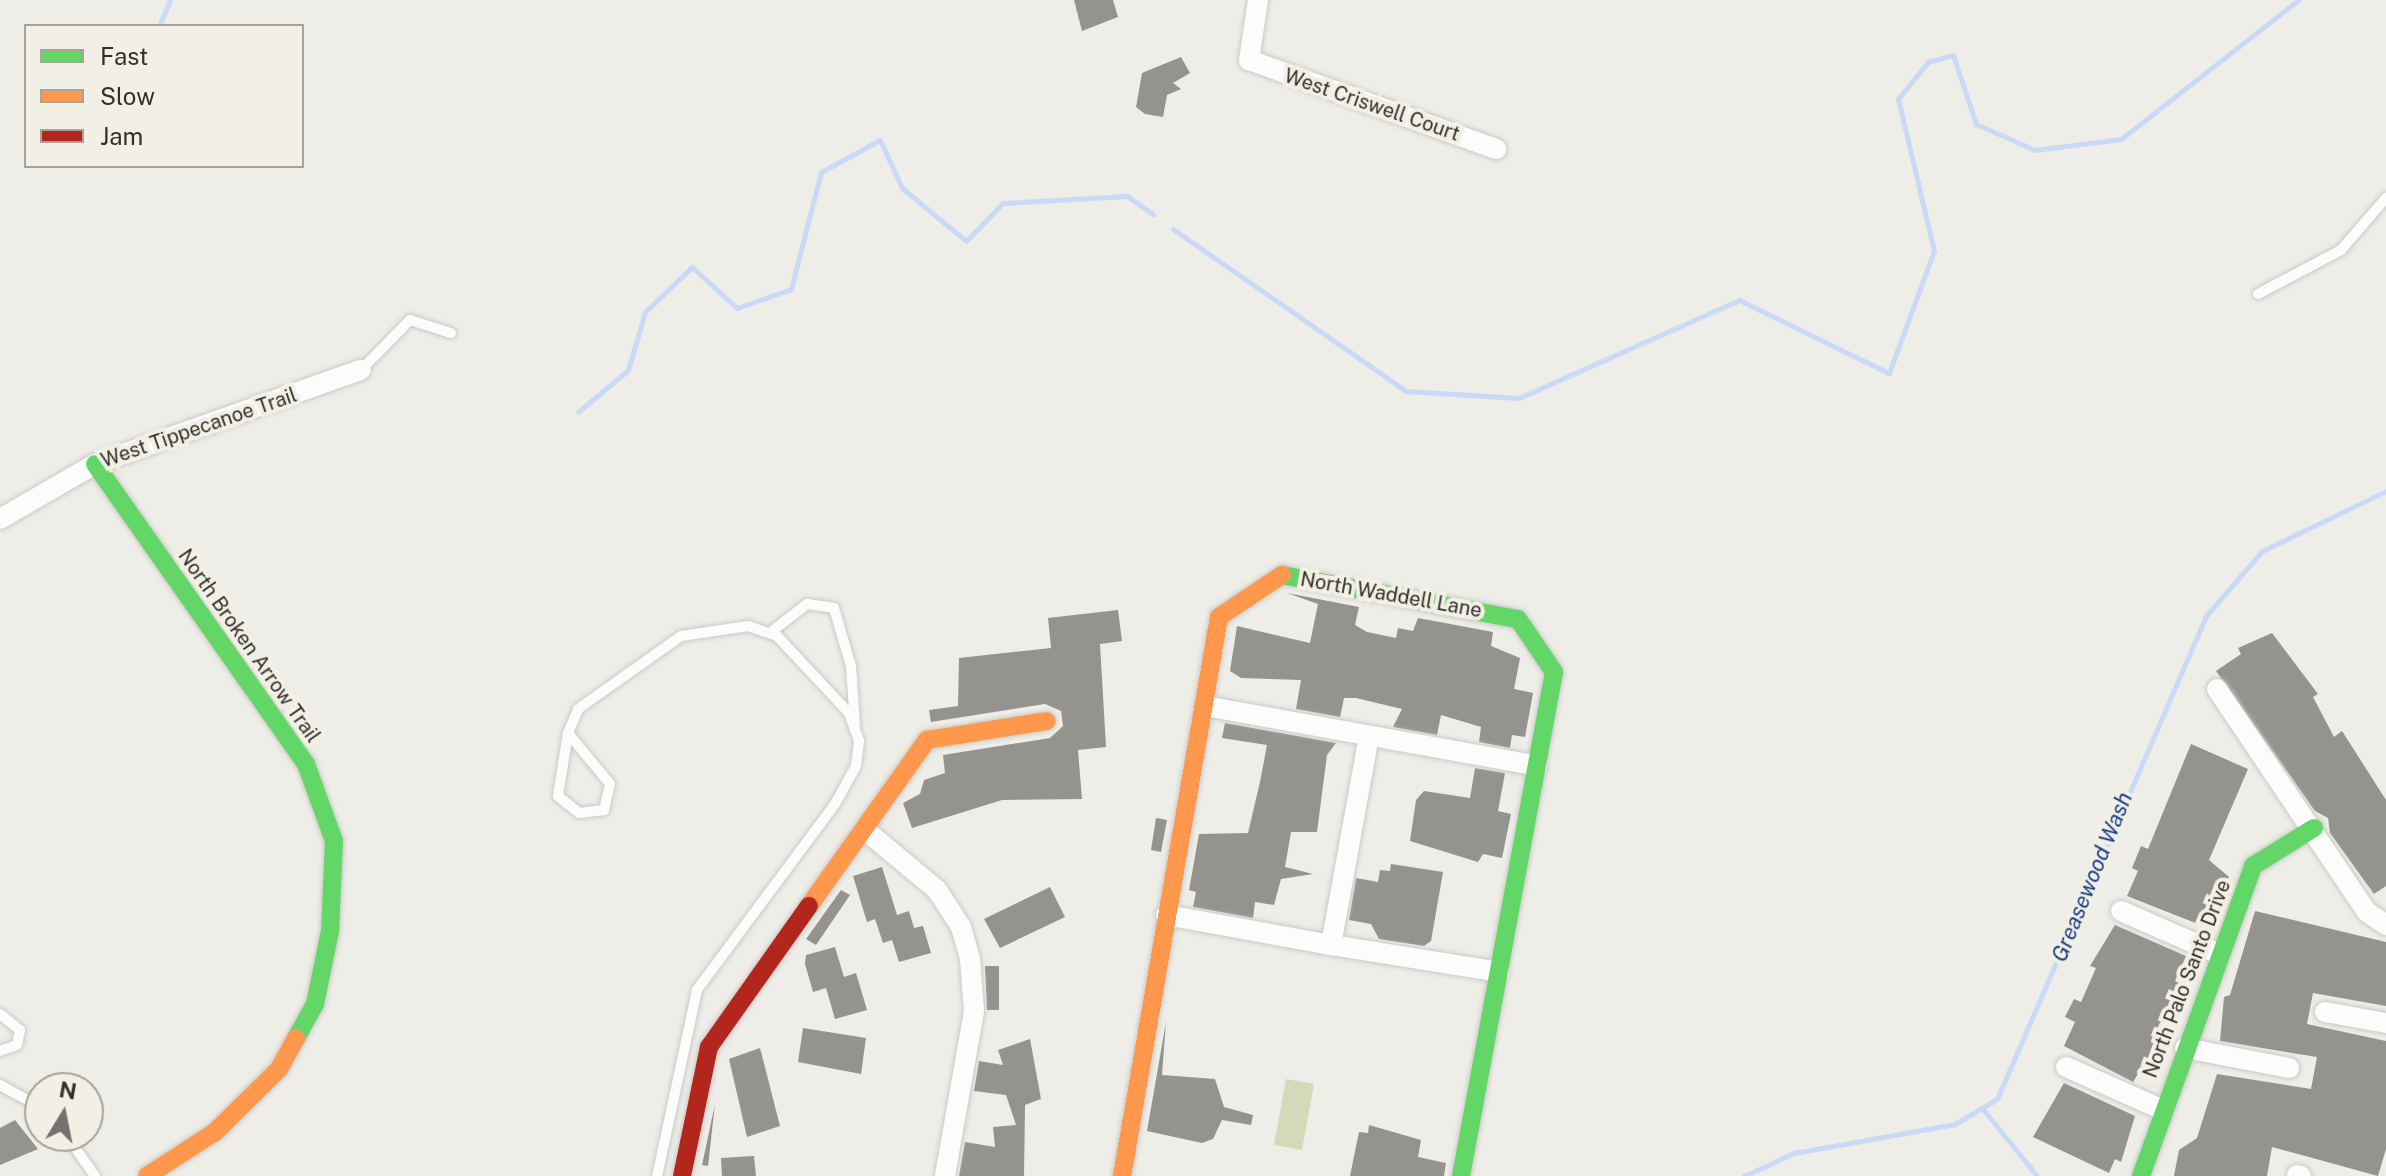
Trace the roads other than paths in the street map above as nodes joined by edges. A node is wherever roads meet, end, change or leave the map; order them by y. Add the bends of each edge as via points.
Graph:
1 (1258, 0) edge
2 (1496, 149) dead end
3 (2386, 198) edge
4 (2258, 294) dead end
5 (451, 333) dead end
6 (361, 370) joint
7 (95, 464) junction
8 (0, 519) edge
9 (771, 632) junction
10 (2217, 689) dead end
11 (1205, 706) junction
12 (1047, 721) dead end
13 (855, 726) junction
14 (568, 733) junction
15 (1369, 736) junction
16 (1537, 766) junction
17 (2314, 828) junction
18 (865, 830) junction
19 (2121, 911) dead end
20 (1166, 915) junction
21 (2386, 925) edge
22 (1331, 945) junction
23 (2219, 954) junction
24 (1499, 972) junction
25 (2325, 1012) dead end
26 (0, 1014) edge
27 (2386, 1023) edge
28 (2185, 1048) junction
29 (0, 1051) edge
30 (2066, 1067) dead end
31 (2289, 1068) dead end
32 (0, 1085) edge
33 (24, 1098) edge
34 (2161, 1109) junction
35 (78, 1152) edge
36 (95, 1176) edge
37 (147, 1176) edge
38 (657, 1176) edge
39 (682, 1176) edge
40 (945, 1176) edge
41 (1122, 1176) edge
42 (1461, 1176) edge
43 (2141, 1176) edge

1 - 2 street, West Criswell Court via 1249,60
3 - 4 lane via 2341,250
5 - 6 lane via 410,320
6 - 7 street, West Tippecanoe Trail
7 - 8 street, West Tippecanoe Trail
7 - 37 street, North Broken Arrow Trail via 306,764 334,841 330,931 308,1017 279,1069 225,1122
9 - 13 lane
9 - 13 lane via 807,604 834,608 851,666
9 - 14 lane via 713,627 681,636 586,700
10 - 17 street
11 - 15 street
11 - 16 street, North Waddell Lane via 1219,617 1281,575 1518,619 1554,672
11 - 20 street, North Waddell Lane
12 - 18 street via 936,735 894,781
13 - 38 lane via 858,755 849,780 697,990
14 - 14 lane via 559,802 579,813 604,810 610,784
15 - 16 street
15 - 22 street
16 - 24 street, North Waddell Lane
17 - 21 street via 2367,912
17 - 23 street, North Palo Santo Drive via 2253,866
18 - 39 street via 709,1047
18 - 40 street via 937,890 961,927 970,959 974,1011
19 - 23 street
20 - 22 street
20 - 41 street, North Waddell Lane
22 - 24 street
23 - 28 street, North Palo Santo Drive
24 - 42 street, North Waddell Lane
25 - 27 street
26 - 29 lane via 20,1030 17,1045
28 - 31 street
28 - 34 street, North Palo Santo Drive
30 - 34 street
32 - 33 lane
34 - 43 street, North Palo Santo Drive
35 - 36 lane

